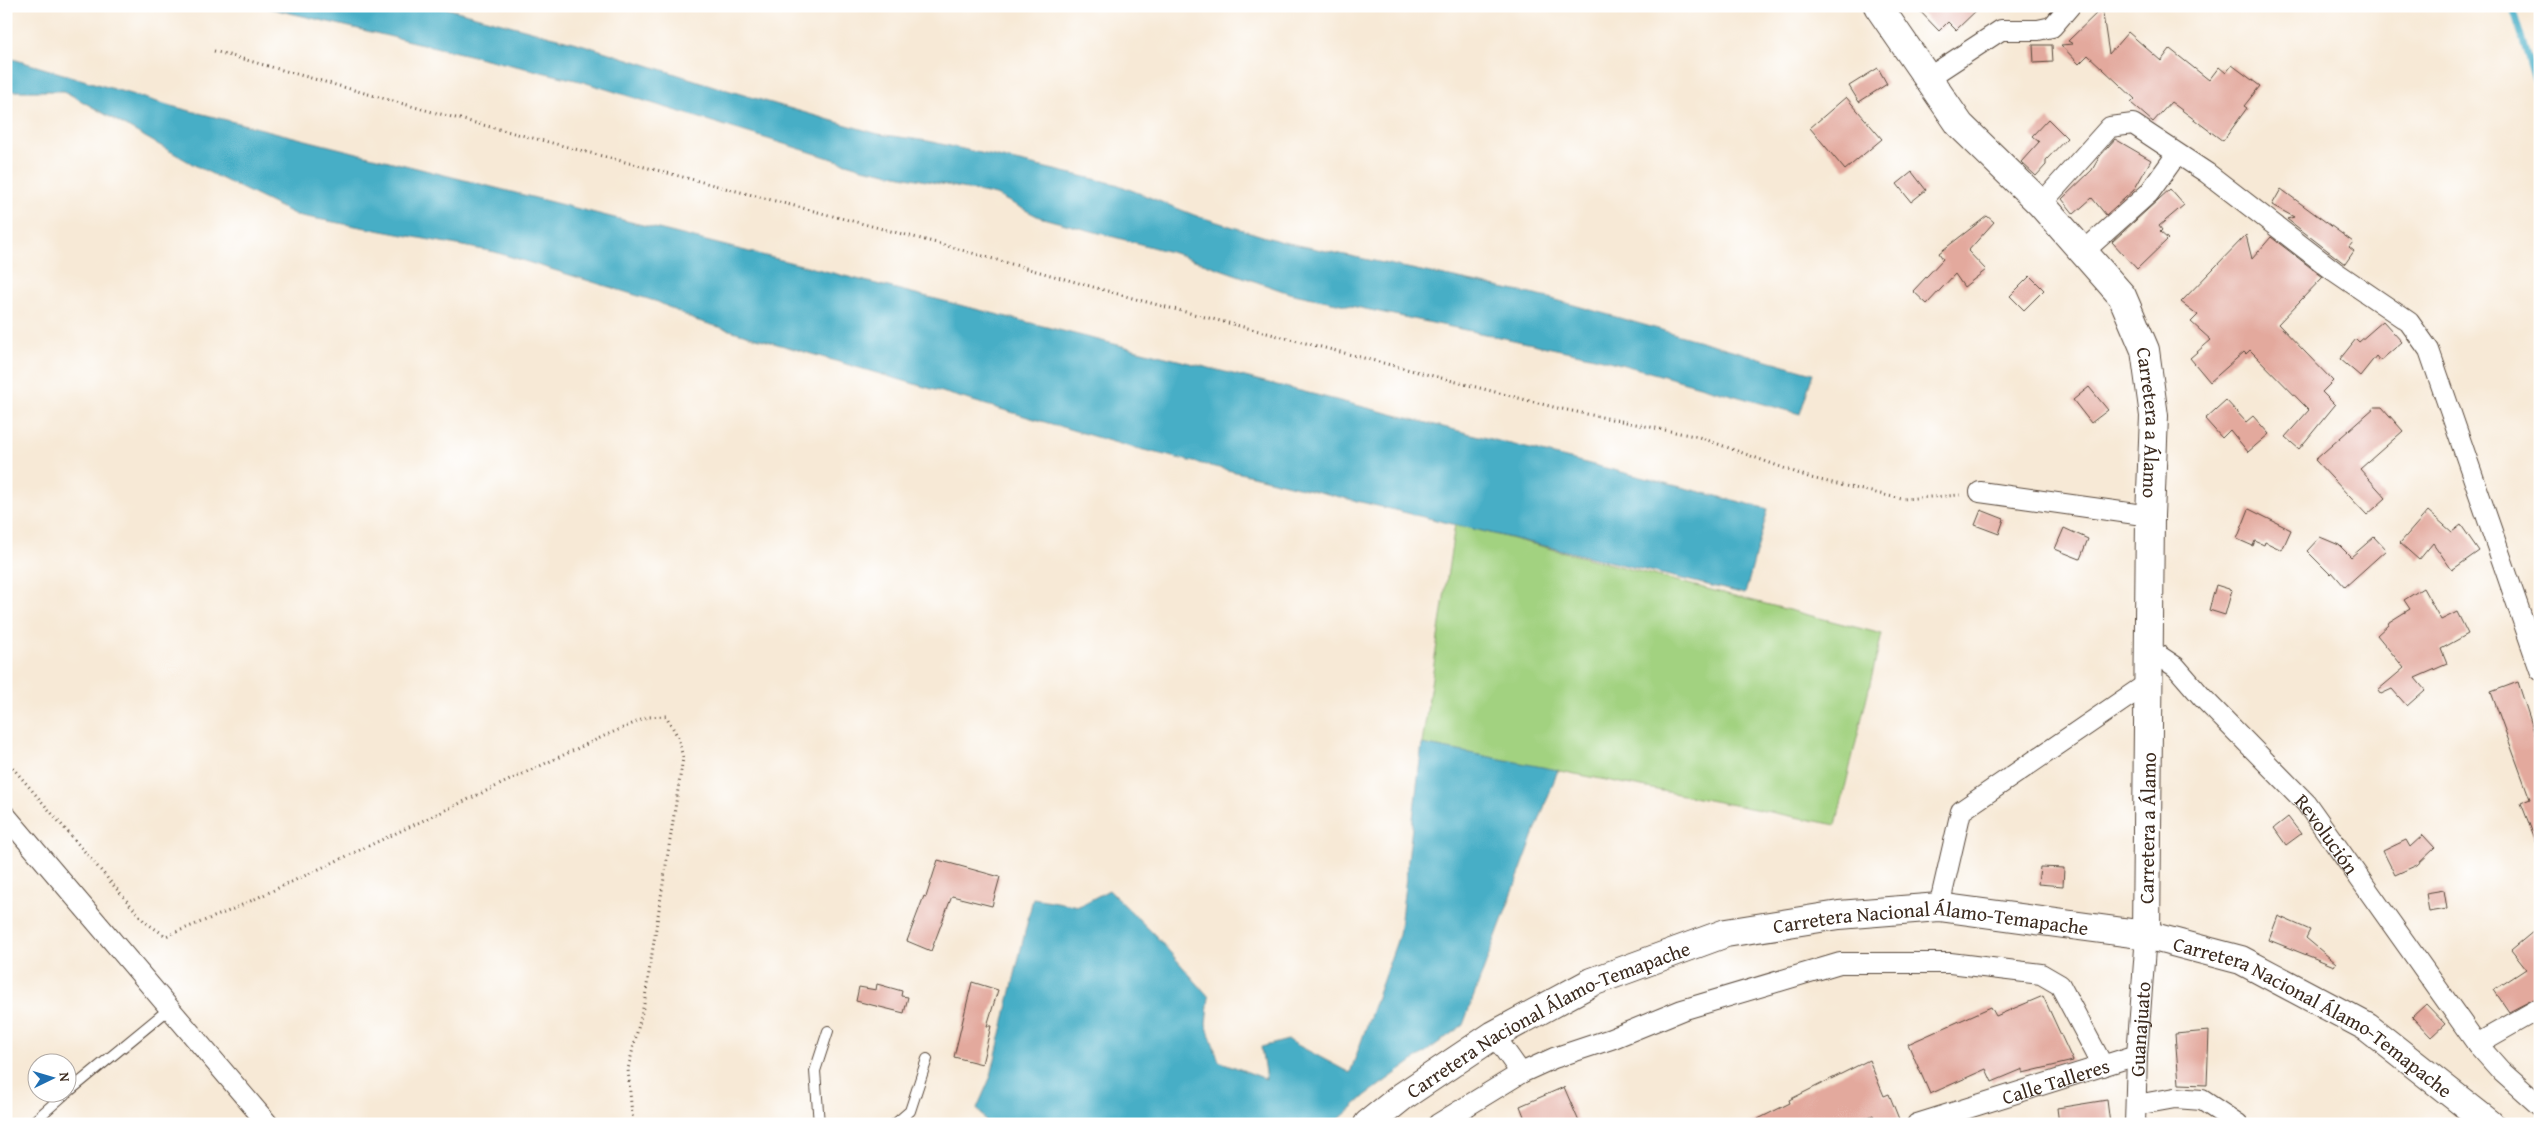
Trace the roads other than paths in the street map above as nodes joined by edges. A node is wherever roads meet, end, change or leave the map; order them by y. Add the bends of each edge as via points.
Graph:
1 (1878, 6) edge
2 (2070, 6) edge
3 (1928, 78) junction
4 (2177, 154) junction
5 (2041, 204) junction
6 (2083, 252) junction
7 (1980, 492) road end
8 (2150, 516) junction
9 (2149, 648) junction
10 (2540, 670) edge
11 (2148, 683) junction
12 (6, 816) edge
13 (1939, 907) junction
14 (2146, 935) junction
15 (2540, 1008) edge
16 (169, 1009) junction
17 (828, 1031) dead end
18 (1494, 1036) junction
19 (2477, 1044) junction
20 (2137, 1056) junction
21 (927, 1058) dead end
22 (2103, 1066) junction
23 (1521, 1073) junction
24 (78, 1083) edge
25 (56, 1102) edge
26 (2540, 1106) edge
27 (2136, 1114) edge
28 (31, 1124) edge
29 (268, 1124) edge
30 (819, 1124) edge
31 (895, 1124) edge
32 (1368, 1124) edge
33 (1438, 1124) edge
34 (1917, 1124) edge
35 (2238, 1124) edge
36 (2490, 1124) edge

1 - 3 main road, Carretera a Álamo
2 - 3 street via 2052,27 2001,30
3 - 5 main road, Carretera a Álamo via 1960,125
4 - 5 street via 2133,124 2110,127
4 - 6 street via 2149,193
4 - 10 street via 2207,173 2334,271 2409,322 2419,336 2428,350
5 - 6 main road, Carretera a Álamo
6 - 8 main road, Carretera a Álamo via 2122,296 2146,350 2154,416
7 - 8 street
8 - 9 main road, Carretera a Álamo
9 - 11 main road, Carretera a Álamo
9 - 19 street, Revolución via 2176,667 2306,803
11 - 13 street via 1961,811
11 - 14 main road, Carretera a Álamo
12 - 16 street
13 - 14 main road, Carretera Nacional Álamo-Temapache
13 - 18 main road, Carretera Nacional Álamo-Temapache via 1839,915 1726,933 1592,982
14 - 20 street, Guanajuato
14 - 36 main road, Carretera Nacional Álamo-Temapache via 2241,960 2366,1027
15 - 19 street
16 - 24 lane
16 - 29 street
17 - 30 lane via 815,1071
18 - 23 street
18 - 32 main road, Carretera Nacional Álamo-Temapache via 1403,1096
19 - 26 street, Revolución
20 - 22 street, Calle Talleres
20 - 27 street, Guanajuato
21 - 31 lane via 910,1111
22 - 23 street via 2060,985 2041,974 1950,963 1840,963 1682,1010
22 - 34 street, Calle Talleres
23 - 33 street
25 - 28 lane
27 - 35 street via 2175,1098 2202,1100

